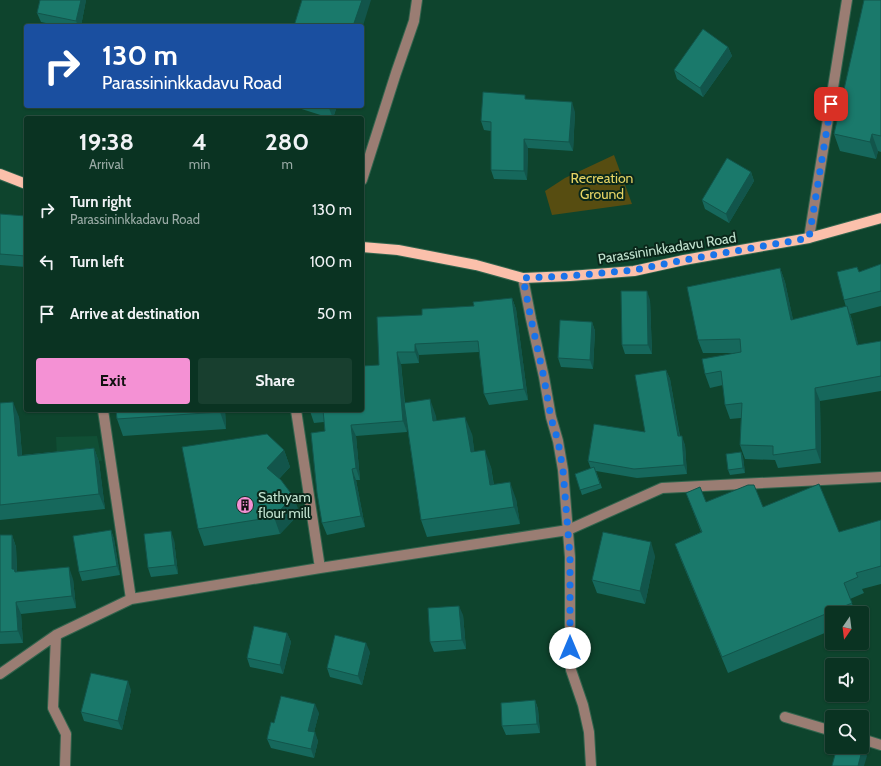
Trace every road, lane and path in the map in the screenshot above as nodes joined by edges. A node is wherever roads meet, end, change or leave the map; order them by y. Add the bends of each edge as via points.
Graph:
1 (417, 0) edge
2 (847, 0) edge
3 (0, 174) edge
4 (364, 174) edge
5 (24, 183) edge
6 (881, 218) edge
7 (809, 238) junction
8 (364, 247) edge
9 (523, 278) junction
10 (103, 412) edge
11 (296, 412) edge
12 (881, 477) edge
13 (568, 530) junction
14 (320, 568) junction
15 (131, 599) junction
16 (56, 636) junction
17 (0, 674) edge
18 (785, 717) dead end
19 (825, 729) edge
20 (869, 741) edge
21 (881, 745) edge
22 (65, 766) edge
23 (591, 766) edge

1 - 4 street via 414,21
2 - 7 street
3 - 5 main road
6 - 7 main road, Parassininkkadavu Road
7 - 9 main road, Parassininkkadavu Road via 634,270
8 - 9 main road, Parassininkkadavu Road via 398,250 476,265
9 - 13 street via 551,418 558,441
10 - 15 street
11 - 14 street
12 - 13 street via 662,488
13 - 14 street
13 - 23 street via 571,670 590,732
14 - 15 street
15 - 16 street
16 - 17 street
16 - 22 street via 54,708 66,734
18 - 19 street
20 - 21 street

